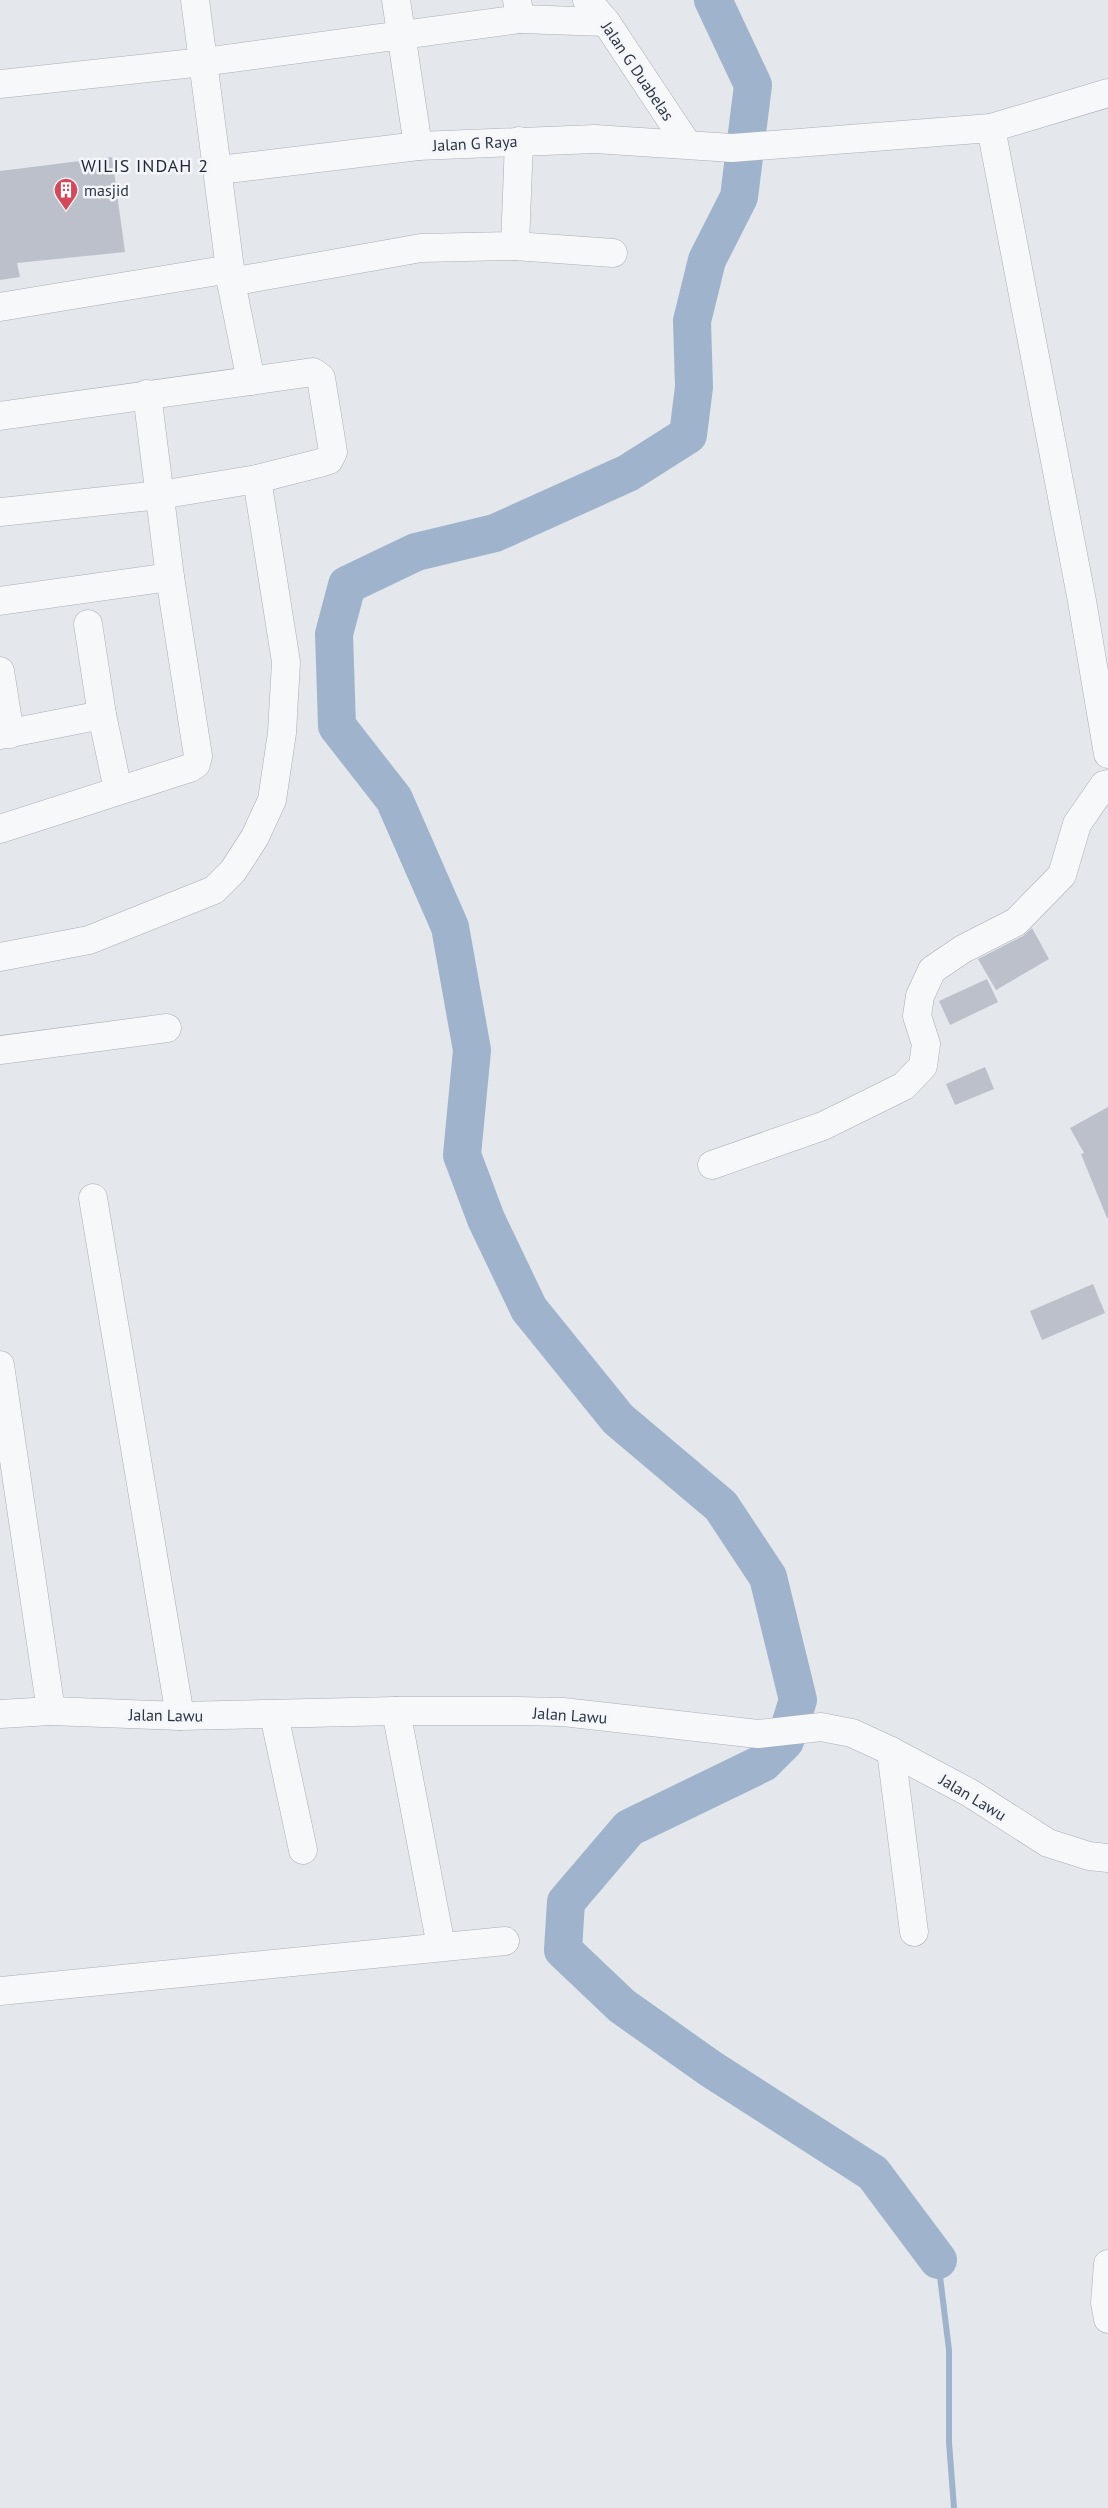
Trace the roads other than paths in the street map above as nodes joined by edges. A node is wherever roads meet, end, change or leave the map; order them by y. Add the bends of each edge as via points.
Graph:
1 (195, 0) edge
2 (396, 0) edge
3 (587, 0) edge
4 (519, 9) edge
5 (606, 22) junction
6 (402, 36) junction
7 (203, 62) junction
8 (0, 84) edge
9 (1108, 93) edge
10 (990, 128) junction
11 (519, 141) junction
12 (687, 144) junction
13 (418, 146) junction
14 (219, 170) junction
15 (515, 246) junction
16 (613, 253) dead end
17 (231, 276) junction
18 (0, 307) edge
19 (251, 380) junction
20 (147, 394) junction
21 (0, 416) edge
22 (257, 479) junction
23 (160, 495) junction
24 (0, 512) edge
25 (170, 577) junction
26 (0, 601) edge
27 (88, 624) dead end
28 (0, 671) edge
29 (102, 715) junction
30 (5, 734) edge
31 (1108, 754) edge
32 (1108, 784) edge
33 (118, 790) junction
34 (0, 829) edge
35 (0, 957) edge
36 (167, 1028) dead end
37 (0, 1050) edge
38 (712, 1165) dead end
39 (93, 1198) dead end
40 (0, 1366) edge
41 (396, 1710) junction
42 (51, 1711) junction
43 (0, 1714) edge
44 (274, 1715) junction
45 (180, 1716) junction
46 (891, 1751) junction
47 (303, 1850) dead end
48 (1108, 1858) edge
49 (914, 1932) dead end
50 (505, 1941) dead end
51 (441, 1946) junction
52 (0, 1991) edge
53 (1108, 2264) edge
54 (1108, 2319) edge

1 - 7 street
2 - 6 street
3 - 5 street, Jalan G Duabelas
4 - 5 street
4 - 6 street
5 - 12 street, Jalan G Duabelas
6 - 7 street
6 - 13 street
7 - 8 street
7 - 14 street
9 - 10 street, Jalan G Raya
10 - 12 street, Jalan G Raya via 732,148
10 - 31 street via 1082,601
11 - 12 street, Jalan G Raya via 595,139
11 - 13 street, Jalan G Raya
11 - 15 street
13 - 14 street, Jalan G Raya
14 - 17 street
15 - 16 street
15 - 17 street via 421,248
17 - 18 street
17 - 19 street
19 - 20 street
19 - 22 street via 312,372 321,378 333,452 330,460
20 - 21 street
20 - 23 street
22 - 23 street
22 - 35 street via 286,662 282,733 272,800 255,837 233,871 214,890 89,940
23 - 24 street
23 - 25 street
25 - 26 street
25 - 33 street via 198,756 196,764 190,768
27 - 29 street
28 - 30 street
29 - 30 street
29 - 33 street
32 - 38 street via 1104,785 1077,824 1062,875 1016,922 963,949 932,970 920,996 917,1016 926,1044 923,1066 904,1086 823,1126
33 - 34 street
36 - 37 street
39 - 45 street
40 - 42 street
41 - 44 street, Jalan Lawu
41 - 46 street, Jalan Lawu via 563,1712 758,1734 821,1727 852,1733
41 - 51 street
42 - 43 street, Jalan Lawu
42 - 45 street, Jalan Lawu
44 - 45 street, Jalan Lawu
44 - 47 street
46 - 48 street, Jalan Lawu via 970,1793 1048,1843 1089,1856
46 - 49 street via 892,1779
50 - 51 street
51 - 52 street
53 - 54 street via 1104,2303

